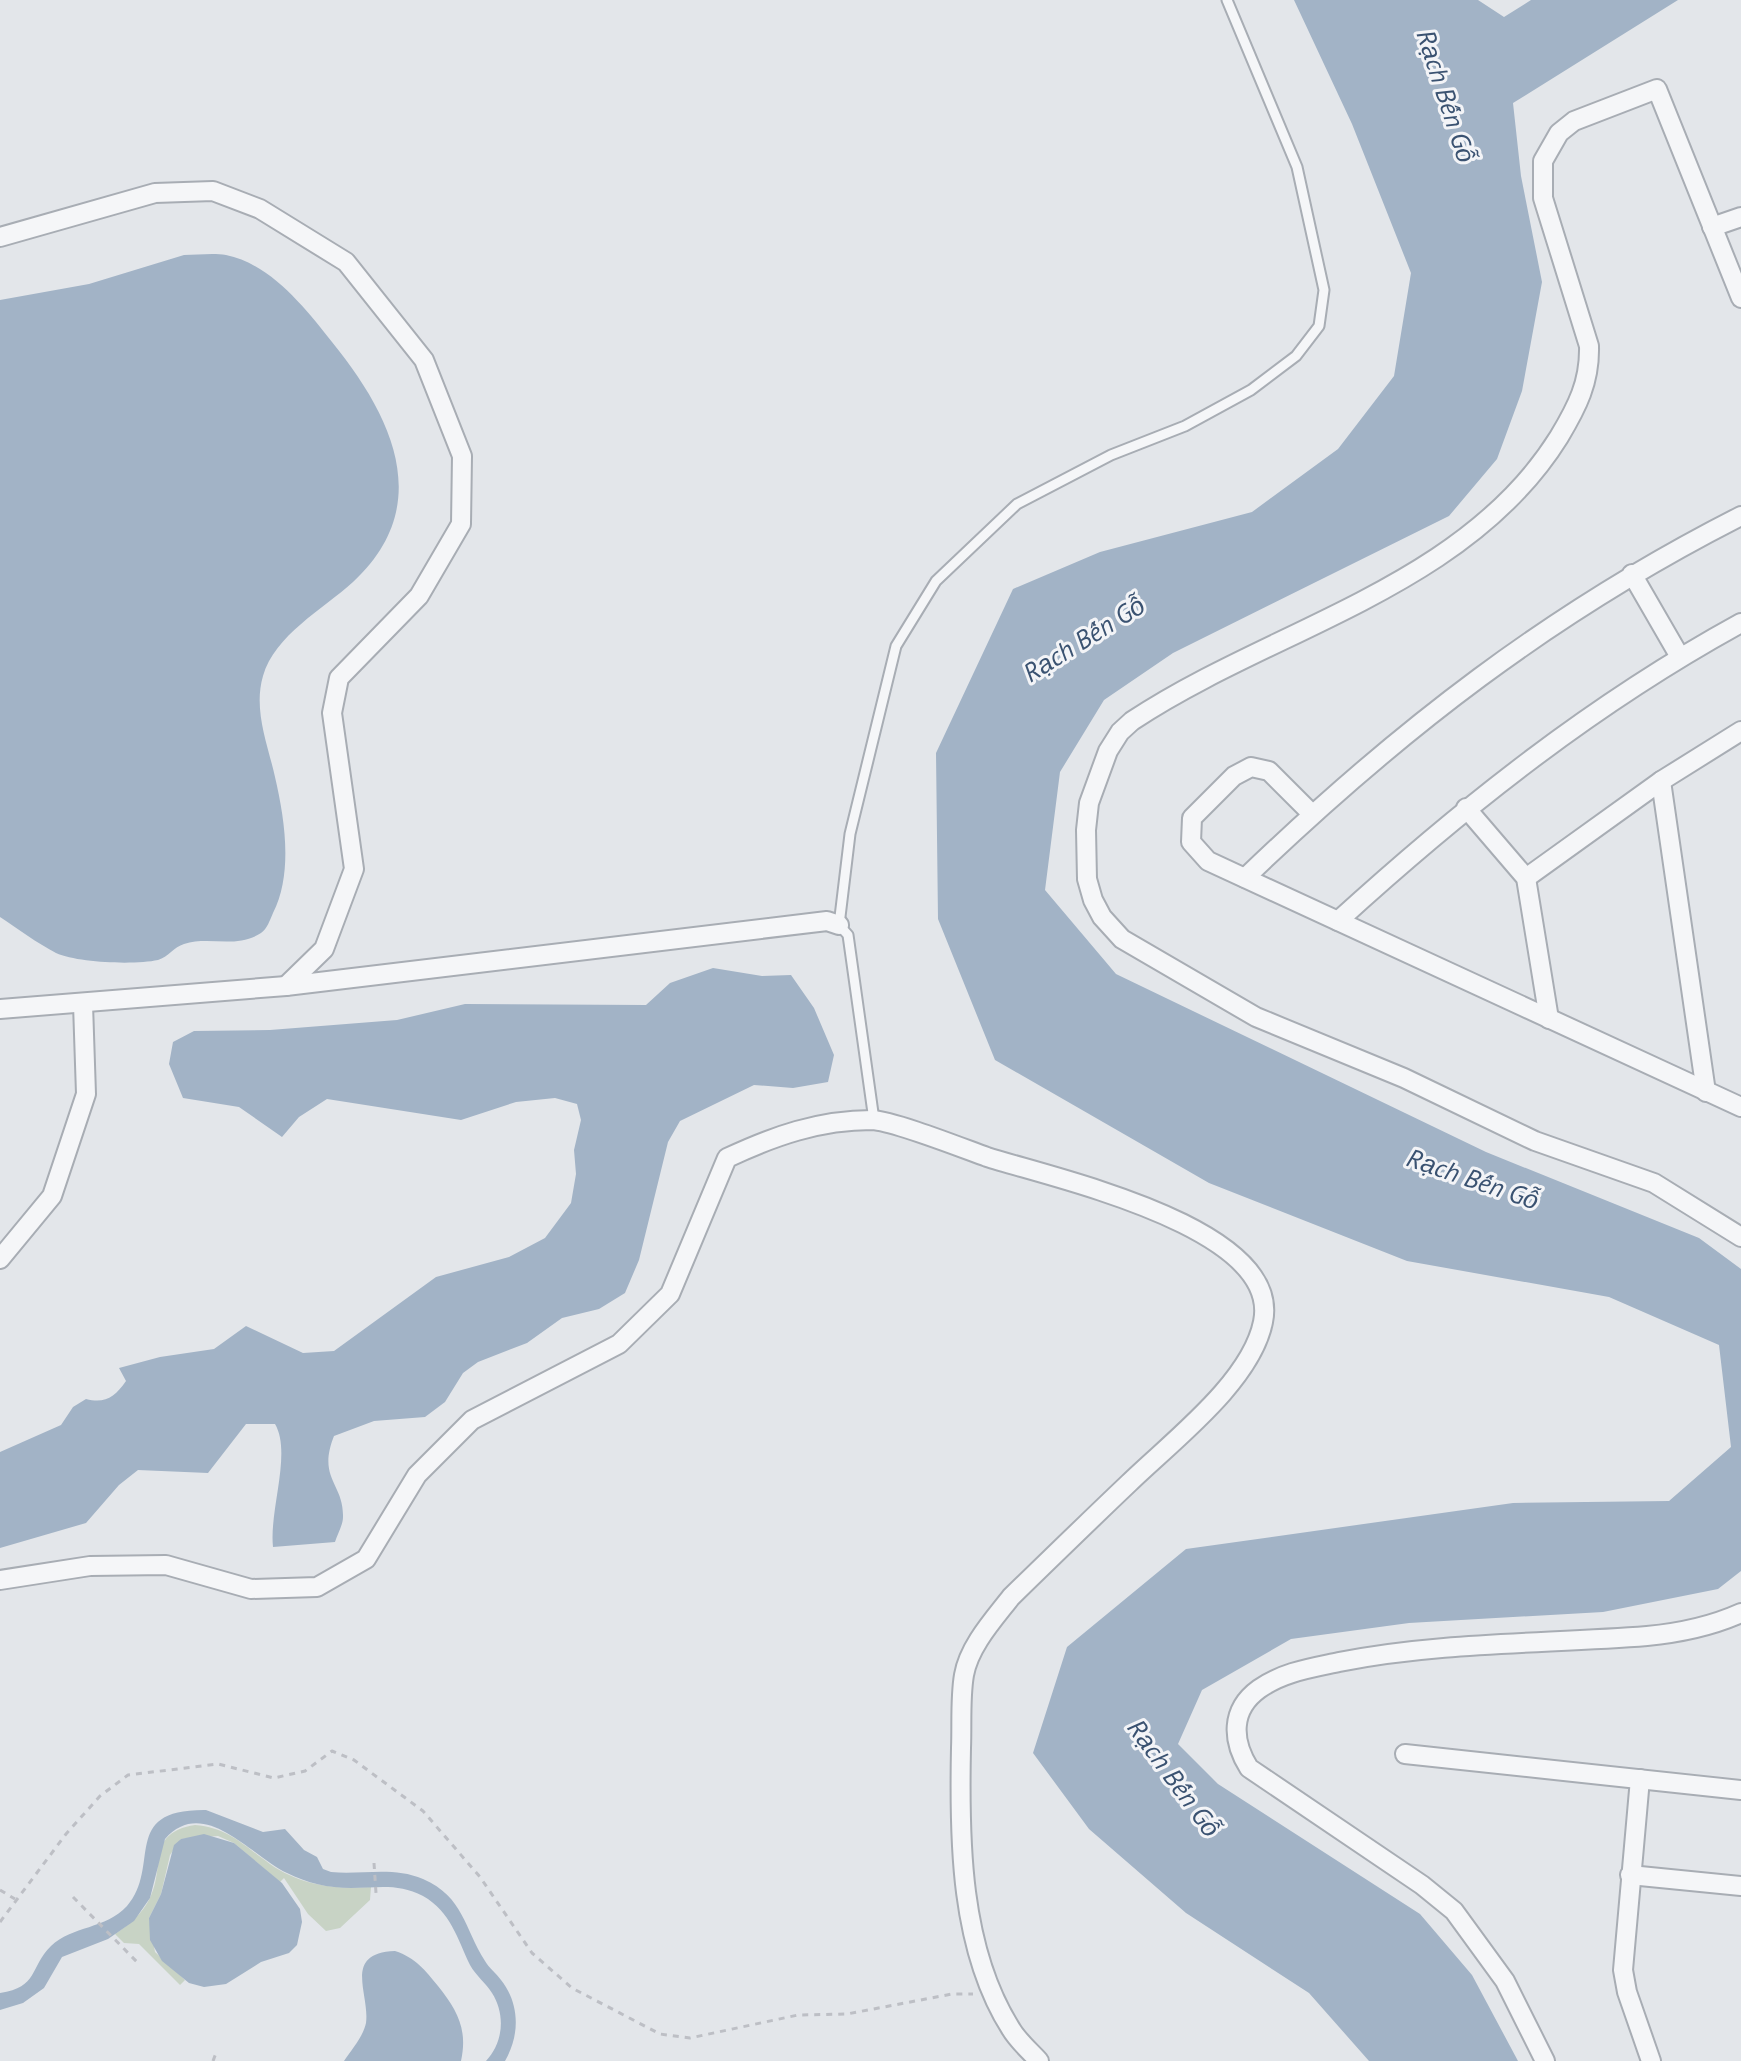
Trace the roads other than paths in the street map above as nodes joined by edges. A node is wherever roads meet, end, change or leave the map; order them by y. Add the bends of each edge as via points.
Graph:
1 (1227, 0) edge
2 (1741, 217) edge
3 (1712, 227) junction
4 (0, 237) edge
5 (1741, 298) edge
6 (1741, 516) edge
7 (1632, 574) junction
8 (1741, 623) edge
9 (1680, 657) junction
10 (1741, 731) edge
11 (1661, 781) junction
12 (1466, 808) junction
13 (1312, 814) junction
14 (1245, 878) junction
15 (1526, 878) junction
16 (1338, 921) junction
17 (839, 925) junction
18 (286, 986) junction
19 (83, 1004) junction
20 (4, 1005) edge
21 (1549, 1019) junction
22 (1706, 1092) junction
23 (1741, 1107) edge
24 (874, 1120) junction
25 (1741, 1237) edge
26 (0, 1259) edge
27 (0, 1580) edge
28 (1741, 1613) edge
29 (1405, 1754) dead end
30 (1640, 1779) junction
31 (1741, 1790) edge
32 (1630, 1875) junction
33 (1741, 1886) edge
34 (1039, 2061) edge
35 (1545, 2061) edge
36 (1651, 2061) edge

1 - 17 lane via 1297,167 1324,290 1319,326 1296,356 1251,390 1017,504 936,581 896,646 850,834
2 - 3 street
3 - 5 street
3 - 25 street via 1657,89 1586,116 1559,133 1543,161 1543,198 1589,346 1590,369 1575,410 1550,450 1494,514 1430,562 1240,659 1153,707 1120,732 1089,803 1086,860 1093,900 1122,939 1221,999 1511,1130 1654,1183
4 - 18 street via 155,193 213,191 260,209 346,262 424,360 462,456 461,524 419,596 339,678 332,713 354,869 324,949
6 - 7 street
7 - 9 street
7 - 13 street via 1486,670
8 - 9 street
9 - 12 street
10 - 11 street
11 - 15 street
11 - 22 street
12 - 15 street
12 - 16 street
13 - 14 street
13 - 14 street via 1269,771 1251,767 1234,776 1192,818 1189,829 1197,852
14 - 16 street
15 - 21 street
16 - 21 street
17 - 18 street via 827,921
17 - 24 lane via 848,935
18 - 19 street
19 - 20 street
19 - 26 street via 86,1094 52,1196
21 - 22 street
22 - 23 street
24 - 27 street via 785,1131 727,1158 670,1294 619,1344 472,1420 417,1475 366,1559 317,1587 251,1589 166,1565 90,1566
24 - 34 street via 1172,1216 1224,1247 1254,1277 1264,1299 1263,1324 1241,1368 1210,1405 1011,1597 983,1632 964,1673 960,1809 967,1889 994,1994 1012,2030
28 - 35 street via 1650,1636 1392,1652 1297,1671 1256,1691 1237,1717 1238,1751 1249,1768 1454,1911 1505,1981
29 - 30 street
30 - 31 street
30 - 32 street
32 - 33 street
32 - 36 street via 1623,1970

